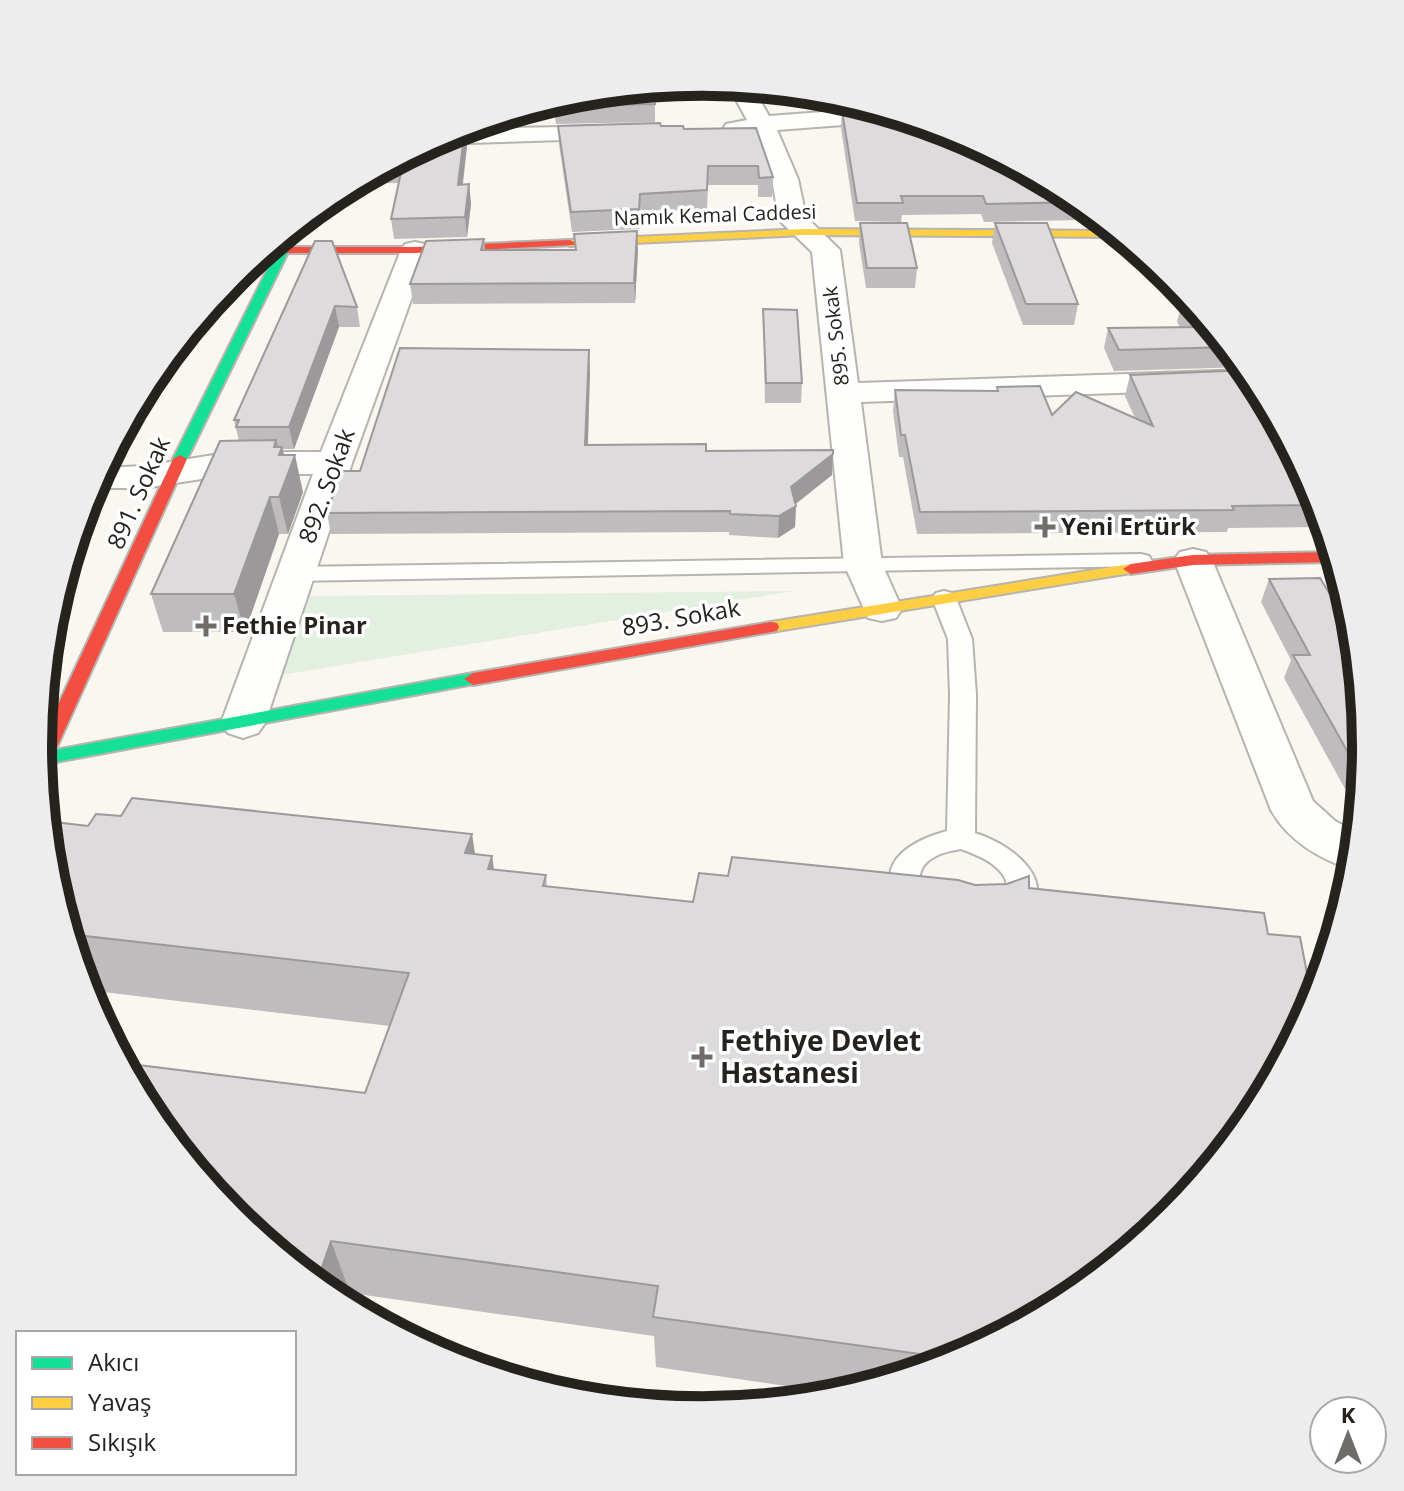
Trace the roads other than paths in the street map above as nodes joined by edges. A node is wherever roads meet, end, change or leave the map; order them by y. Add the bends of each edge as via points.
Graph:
1 (747, 97) edge
2 (861, 116) edge
3 (762, 125) junction
4 (709, 130) edge
5 (645, 132) edge
6 (477, 136) edge
7 (804, 232) junction
8 (1103, 234) edge
9 (286, 246) edge
10 (415, 250) junction
11 (268, 262) edge
12 (1239, 380) edge
13 (843, 393) junction
14 (334, 463) junction
15 (174, 472) junction
16 (110, 478) edge
17 (1324, 557) edge
18 (1193, 560) junction
19 (863, 564) junction
20 (294, 574) junction
21 (944, 598) junction
22 (882, 609) junction
23 (243, 723) junction
24 (52, 737) edge
25 (52, 757) edge
26 (961, 839) dead end
27 (1344, 847) edge

1 - 3 street, 895. Sokak
2 - 3 street
3 - 4 street
3 - 7 street, 895. Sokak via 785,179 793,220
5 - 6 street
7 - 8 street, Namık Kemal Caddesi
7 - 10 street, Namık Kemal Caddesi
7 - 13 street, 895. Sokak via 826,250
9 - 10 street, Namık Kemal Caddesi
10 - 14 street, 892. Sokak
11 - 15 street, 891. Sokak
12 - 13 street
13 - 19 street, 895. Sokak
14 - 15 street via 233,463
14 - 20 street, 892. Sokak
15 - 16 street
15 - 24 street, 891. Sokak
17 - 18 street, 893. Sokak
18 - 19 lane
18 - 21 street, 893. Sokak
18 - 27 street via 1294,810 1318,833
19 - 20 lane
19 - 22 street, 895. Sokak
20 - 23 street, 892. Sokak
21 - 22 street, 893. Sokak
21 - 26 lane via 960,639
22 - 23 street, 893. Sokak
23 - 25 street, 893. Sokak

